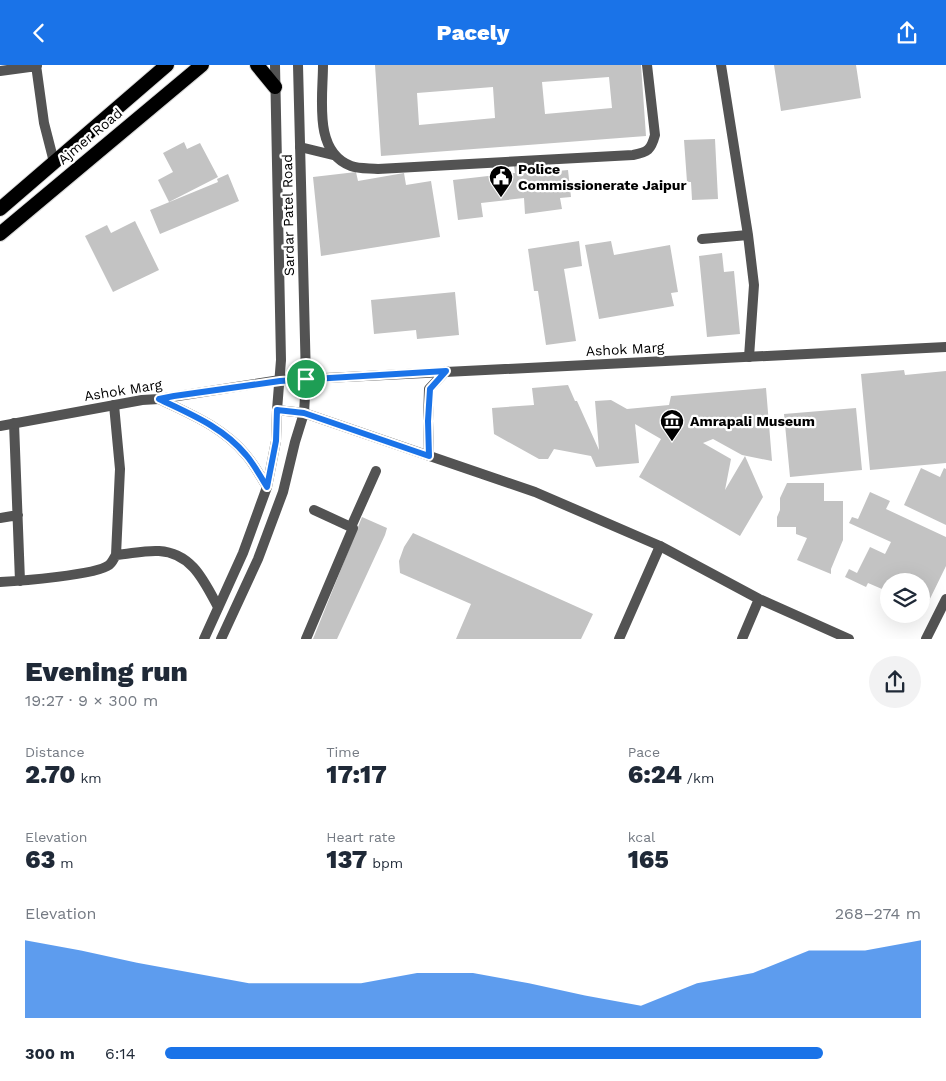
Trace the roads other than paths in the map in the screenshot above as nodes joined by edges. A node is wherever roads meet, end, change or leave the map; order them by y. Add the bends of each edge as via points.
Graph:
1 (37, 65) edge
2 (167, 65) edge
3 (202, 65) edge
4 (257, 65) edge
5 (276, 65) edge
6 (298, 65) edge
7 (323, 65) edge
8 (647, 65) edge
9 (721, 65) edge
10 (0, 71) edge
11 (275, 87) junction
12 (300, 147) junction
13 (333, 155) junction
14 (54, 162) junction
15 (0, 209) edge
16 (0, 234) edge
17 (748, 235) junction
18 (702, 239) dead end
19 (946, 347) edge
20 (749, 357) junction
21 (446, 371) junction
22 (306, 379) junction
23 (280, 381) junction
24 (159, 399) junction
25 (114, 405) junction
26 (277, 410) junction
27 (304, 413) junction
28 (14, 423) junction
29 (0, 425) edge
30 (429, 456) junction
31 (376, 471) dead end
32 (267, 487) junction
33 (314, 509) dead end
34 (18, 515) junction
35 (0, 518) edge
36 (351, 527) junction
37 (660, 546) junction
38 (116, 555) junction
39 (20, 581) junction
40 (0, 582) edge
41 (759, 599) junction
42 (946, 599) edge
43 (218, 607) junction
44 (204, 639) edge
45 (221, 639) edge
46 (306, 639) edge
47 (619, 639) edge
48 (742, 639) edge
49 (849, 639) edge
50 (926, 639) edge

1 - 10 street
1 - 14 street via 44,123
2 - 14 highway, Ajmer Road
3 - 16 highway, Ajmer Road
4 - 11 highway
5 - 11 street, Sardar Patel Road
6 - 12 street, Sardar Patel Road
7 - 13 street via 324,133
8 - 13 street via 655,135 652,146 644,153 378,169 352,167
9 - 17 street
11 - 23 street, Sardar Patel Road
12 - 13 street
12 - 22 street, Sardar Patel Road
14 - 15 highway, Ajmer Road
17 - 18 street
17 - 20 street via 754,285
19 - 20 street, Ashok Marg
20 - 21 street, Ashok Marg
21 - 22 street, Ashok Marg
21 - 30 street via 430,389
22 - 23 street, Ashok Marg
22 - 27 street
23 - 24 street, Ashok Marg
23 - 26 street
24 - 25 street, Ashok Marg
24 - 32 street via 204,420 226,436 246,455
25 - 28 street, Ashok Marg
25 - 38 street via 120,469
26 - 27 street
26 - 32 street via 276,441
27 - 30 street
27 - 45 street via 283,491 258,559
28 - 29 street, Ashok Marg
28 - 34 street
30 - 37 street via 535,493
31 - 36 street
32 - 43 street via 243,553
33 - 36 street
34 - 35 street
34 - 39 street
36 - 46 street
37 - 41 street
37 - 47 street
38 - 39 street via 109,565 97,571
38 - 43 street via 158,551 174,554 189,563 202,577
39 - 40 street
41 - 48 street
41 - 49 street
42 - 50 street
43 - 44 street

